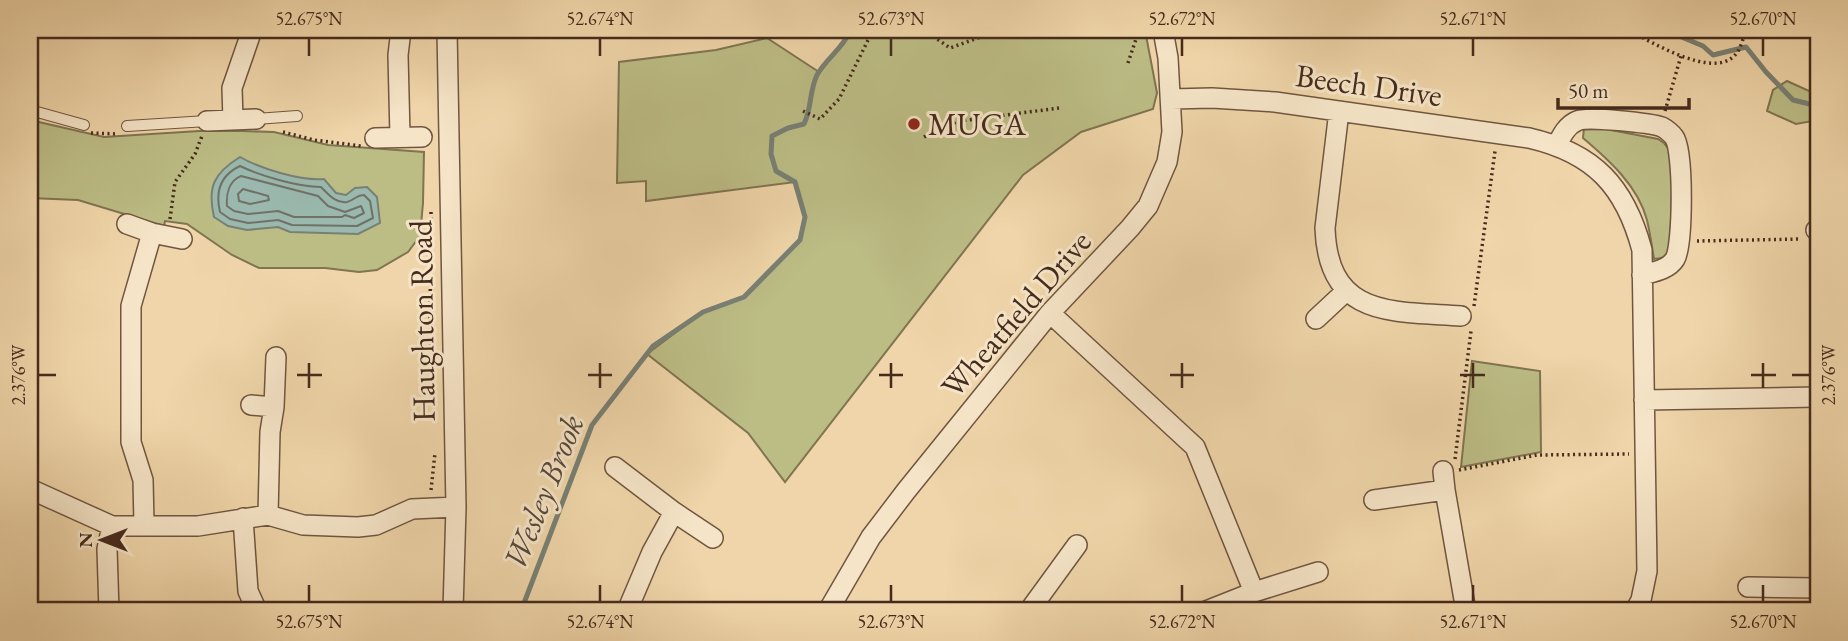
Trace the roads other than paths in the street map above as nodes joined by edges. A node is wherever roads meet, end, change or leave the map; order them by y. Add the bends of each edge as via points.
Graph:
1 (252, 30) edge
2 (401, 30) edge
3 (447, 30) edge
4 (1163, 30) edge
5 (1171, 99) junction
6 (30, 110) edge
7 (1339, 111) junction
8 (297, 116) dead end
9 (256, 119) joint
10 (233, 120) junction
11 (206, 121) joint
12 (83, 125) road end
13 (127, 126) road end
14 (400, 136) junction
15 (422, 136) dead end
16 (375, 138) road end
17 (1557, 145) junction
18 (127, 224) dead end
19 (1642, 275) junction
20 (1345, 292) junction
21 (1050, 313) junction
22 (1461, 316) dead end
23 (1315, 319) dead end
24 (276, 357) dead end
25 (1818, 397) edge
26 (1643, 400) junction
27 (251, 405) dead end
28 (274, 407) junction
29 (615, 467) dead end
30 (30, 489) edge
31 (1374, 500) dead end
32 (456, 507) junction
33 (674, 512) junction
34 (268, 515) junction
35 (243, 518) junction
36 (144, 524) junction
37 (112, 526) junction
38 (713, 538) dead end
39 (1076, 545) dead end
40 (1318, 572) dead end
41 (1748, 587) dead end
42 (1818, 588) edge
43 (1254, 592) junction
44 (109, 611) edge
45 (257, 611) edge
46 (453, 611) edge
47 (627, 611) edge
48 (828, 611) edge
49 (1029, 611) edge
50 (1206, 611) edge
51 (1466, 611) edge
52 (1635, 611) edge

1 - 10 street via 232,88
2 - 14 street
3 - 32 street, Haughton Road
4 - 5 street, Wheatfield Drive
5 - 7 street, Beech Drive via 1275,102
5 - 21 street, Wheatfield Drive via 1167,162 1148,206
6 - 12 lane
7 - 17 street, Beech Drive
7 - 20 street via 1325,228 1334,272
8 - 9 lane
9 - 10 street
10 - 11 street
11 - 13 lane
14 - 15 street
14 - 16 street
17 - 19 street, Beech Drive via 1594,166 1617,191 1635,223
17 - 19 street via 1570,125 1589,117 1661,127 1674,135 1681,160 1679,241 1668,266
18 - 36 street via 167,236 131,306 131,442 143,480
19 - 26 street, Beech Drive
20 - 22 street via 1389,311
20 - 23 street
21 - 43 street via 1195,447
21 - 48 street, Wheatfield Drive via 871,537
24 - 28 street
25 - 26 street
26 - 52 street, Beech Drive via 1647,571 1642,600
27 - 28 street
28 - 34 street
29 - 33 street
30 - 37 street
31 - 51 street via 1447,477
32 - 34 street via 412,509 376,525 358,527 303,525
32 - 46 street, Haughton Road
33 - 38 street
33 - 47 street
34 - 35 street
35 - 36 street via 198,526
35 - 45 street via 248,592
36 - 37 street
37 - 44 street via 107,550
39 - 49 street
40 - 43 street
41 - 42 street
43 - 50 street

